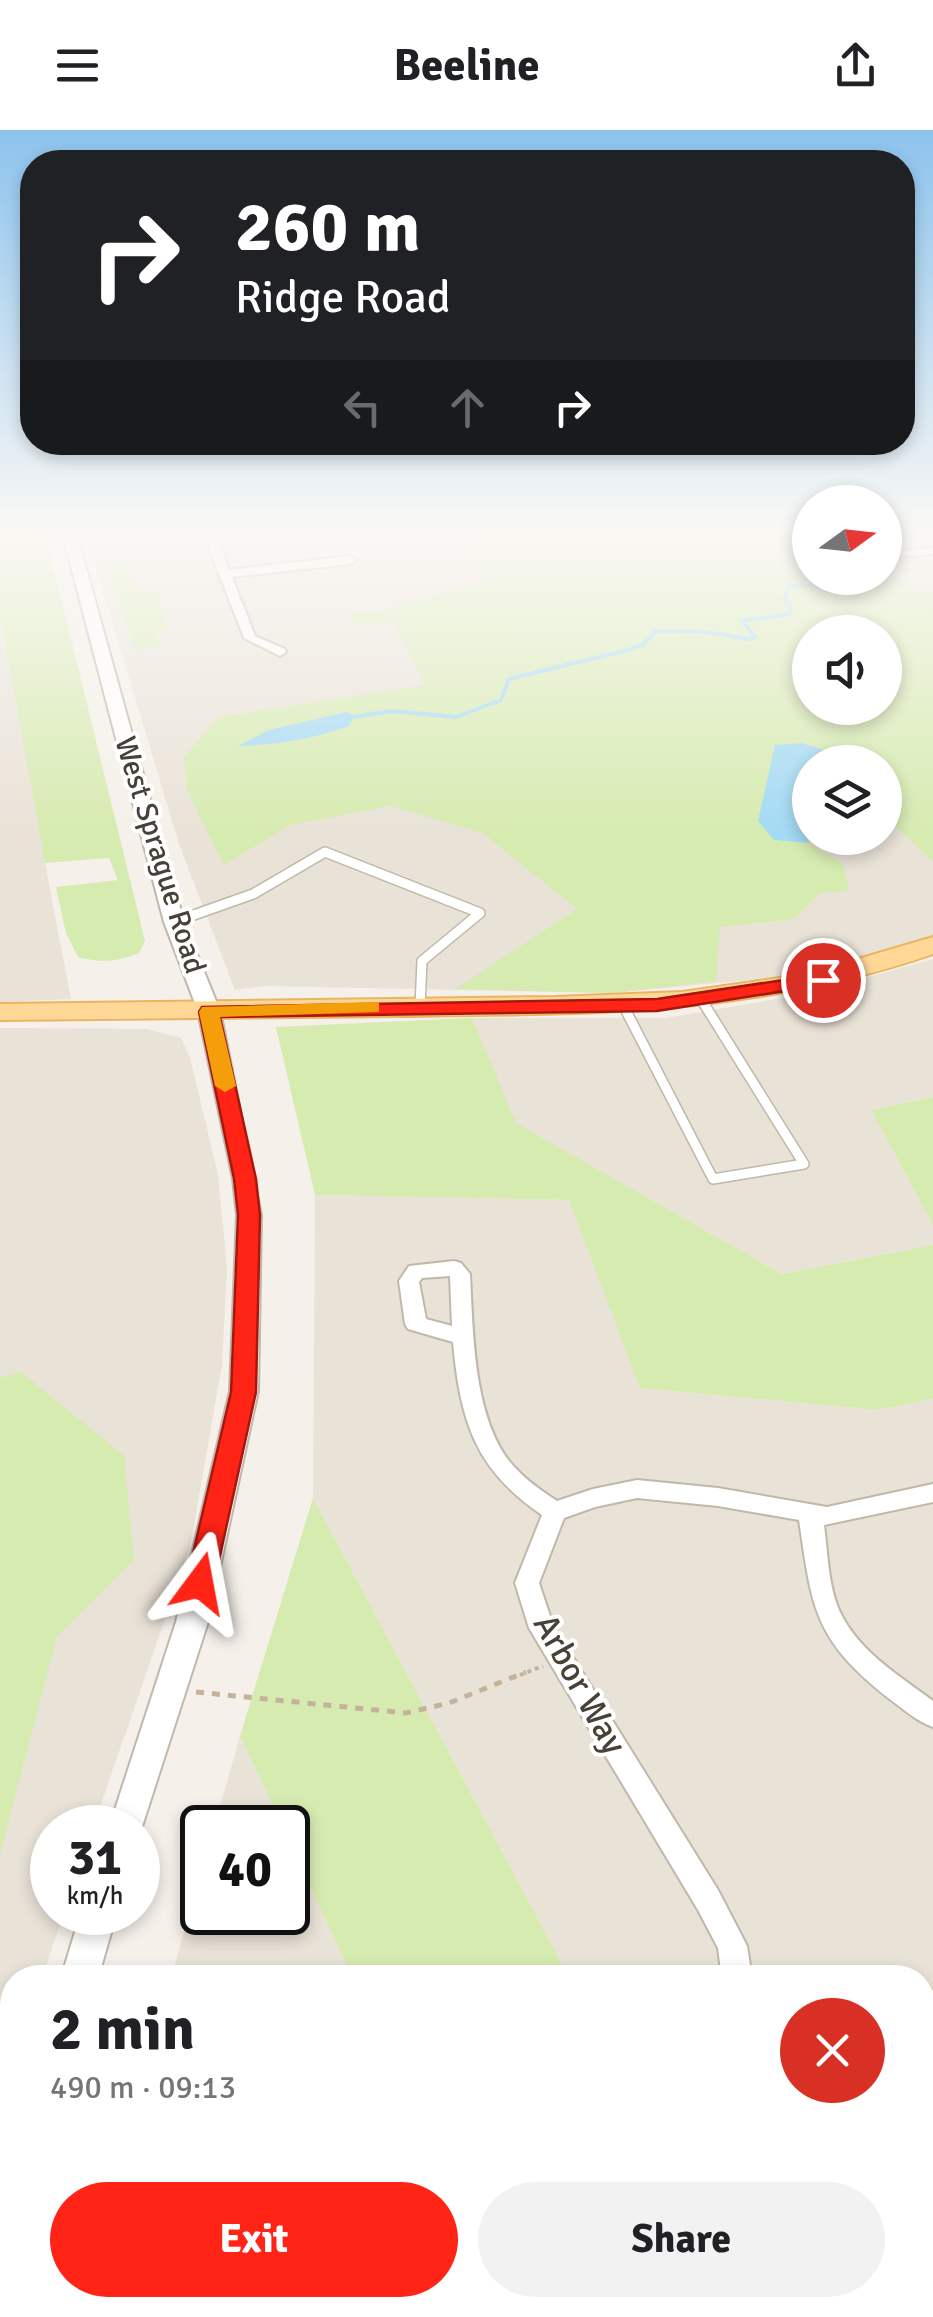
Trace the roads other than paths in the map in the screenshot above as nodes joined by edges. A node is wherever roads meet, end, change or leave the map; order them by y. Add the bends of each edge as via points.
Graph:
1 (95, 630) edge
2 (247, 630) edge
3 (280, 652) dead end
4 (174, 922) junction
5 (933, 945) edge
6 (701, 999) junction
7 (623, 1005) junction
8 (420, 1007) junction
9 (0, 1012) edge
10 (209, 1012) junction
11 (462, 1337) dead end
12 (933, 1493) edge
13 (555, 1512) junction
14 (810, 1513) junction
15 (933, 1716) edge
16 (133, 1805) edge
17 (92, 1935) edge
18 (82, 1965) edge
19 (735, 1965) edge

1 - 4 street, West Sprague Road
2 - 3 street
4 - 8 lane via 251,898 325,852 480,913 422,961
4 - 10 street, West Sprague Road
5 - 6 main road via 794,987
6 - 7 main road
6 - 7 lane via 804,1164 713,1179
7 - 8 main road
8 - 10 main road
9 - 10 main road
10 - 16 street, West Sprague Road via 249,1215 244,1392 192,1622
11 - 13 street via 474,1404 496,1460
12 - 14 street via 826,1516
13 - 14 street via 637,1490
13 - 19 street, Arbor Way via 527,1583 542,1628 708,1900
14 - 15 street via 826,1608 838,1632 880,1676
17 - 18 street

